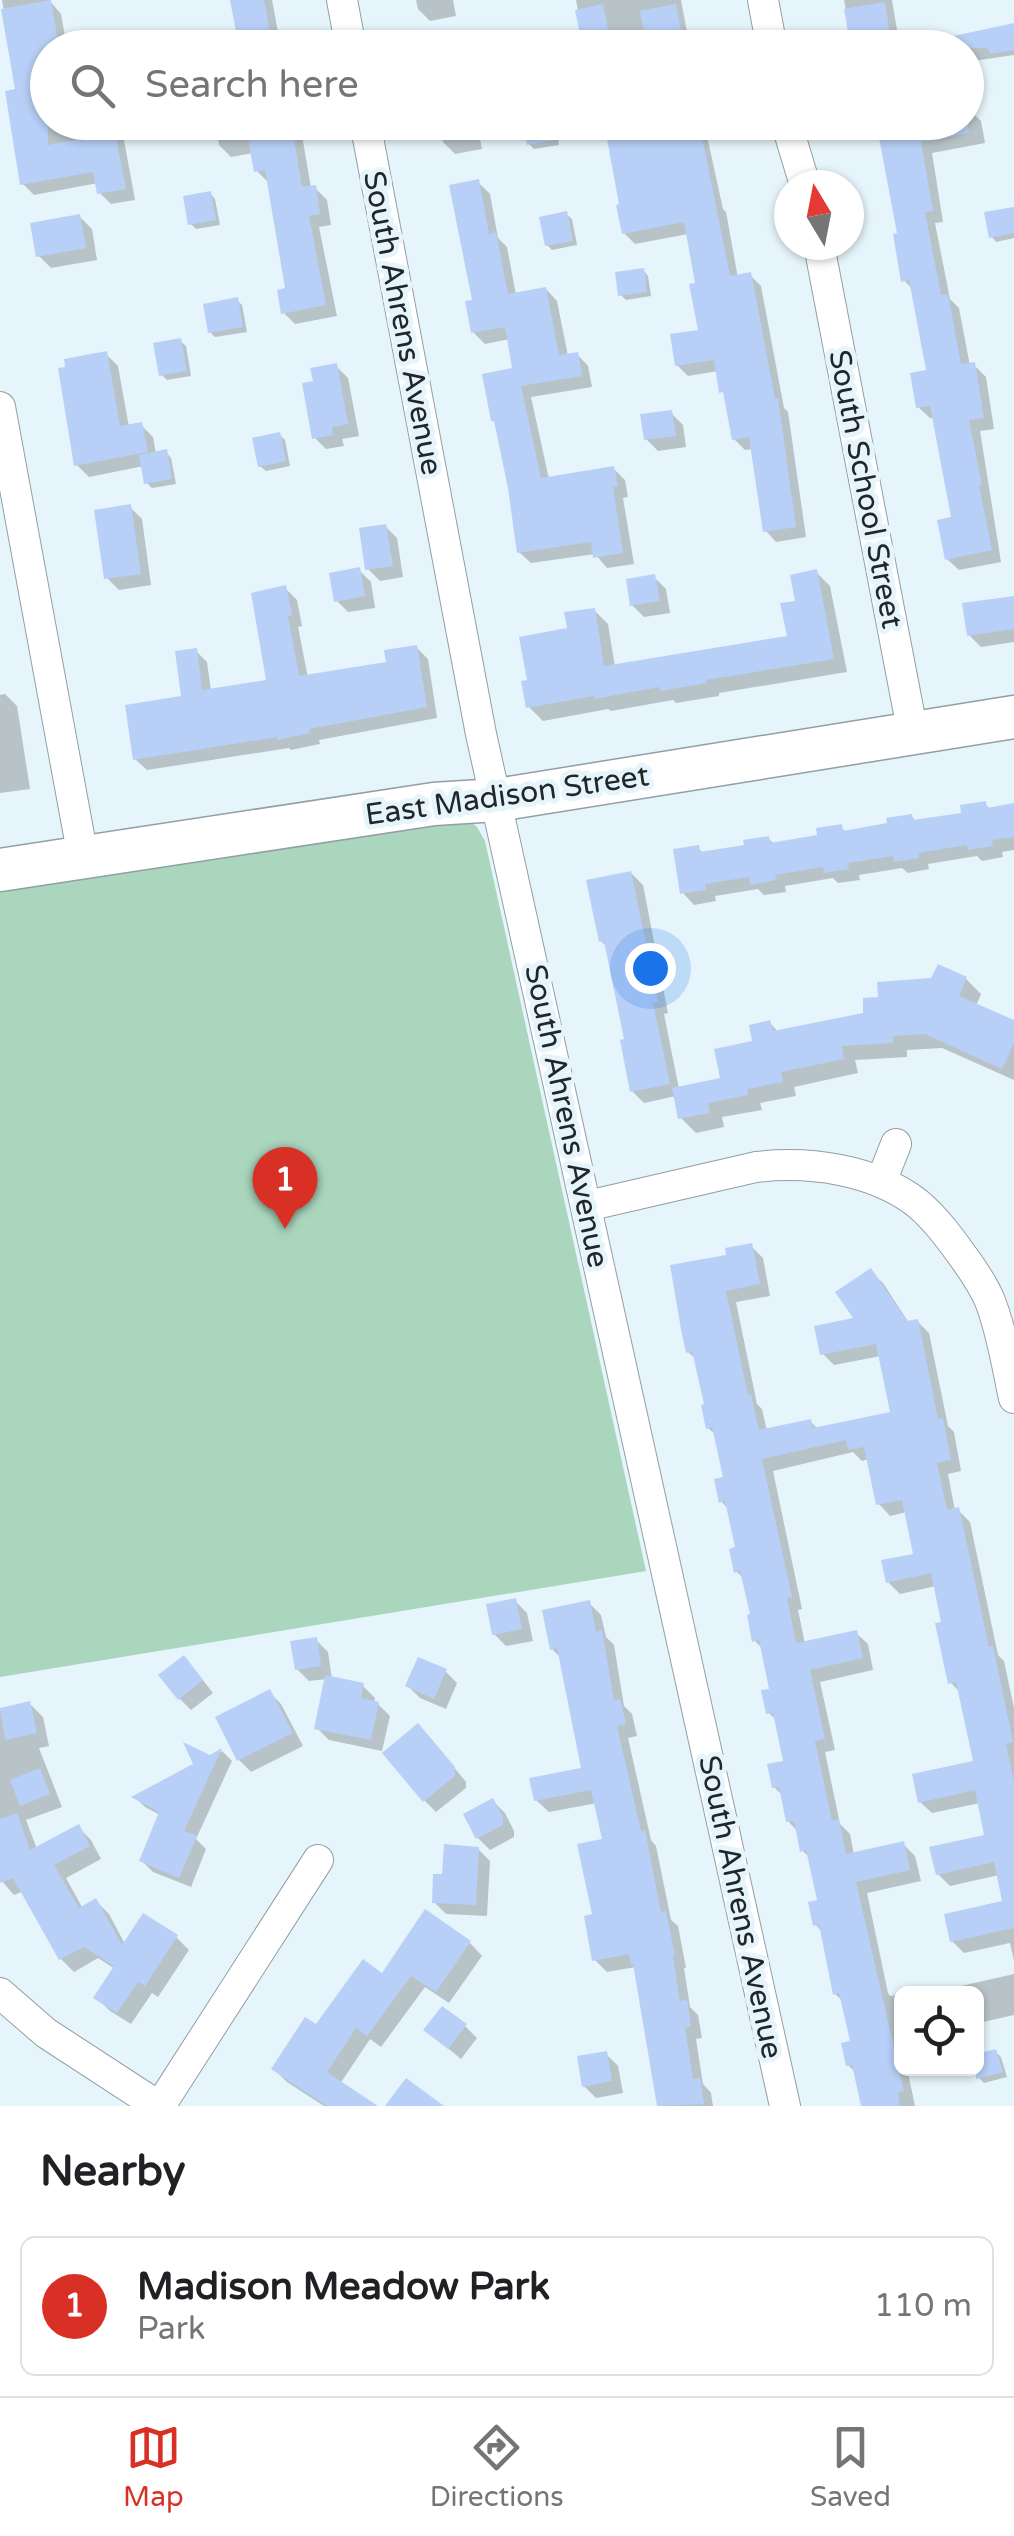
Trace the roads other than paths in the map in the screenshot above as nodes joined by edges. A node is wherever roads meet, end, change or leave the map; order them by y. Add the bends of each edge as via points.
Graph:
1 (342, 0) edge
2 (763, 0) edge
3 (348, 30) edge
4 (769, 30) edge
5 (369, 140) edge
6 (791, 140) edge
7 (800, 170) edge
8 (822, 260) edge
9 (0, 407) edge
10 (1014, 717) edge
11 (913, 734) junction
12 (496, 800) junction
13 (83, 857) junction
14 (0, 870) edge
15 (896, 1144) dead end
16 (881, 1182) junction
17 (587, 1206) junction
18 (1014, 1398) edge
19 (318, 1860) dead end
20 (0, 1993) edge
21 (159, 2106) edge
22 (785, 2106) edge

1 - 3 street
2 - 4 street
5 - 12 street, South Ahrens Avenue
6 - 7 street
8 - 11 street, South School Street
9 - 13 street
10 - 11 street, East Madison Street
11 - 12 street, East Madison Street
12 - 13 street, East Madison Street
12 - 17 street, South Ahrens Avenue
13 - 14 street, East Madison Street
15 - 16 street
16 - 17 street via 827,1167 774,1164
16 - 18 street via 916,1202 979,1279
17 - 22 street, South Ahrens Avenue
19 - 21 street
20 - 21 street via 46,2033

